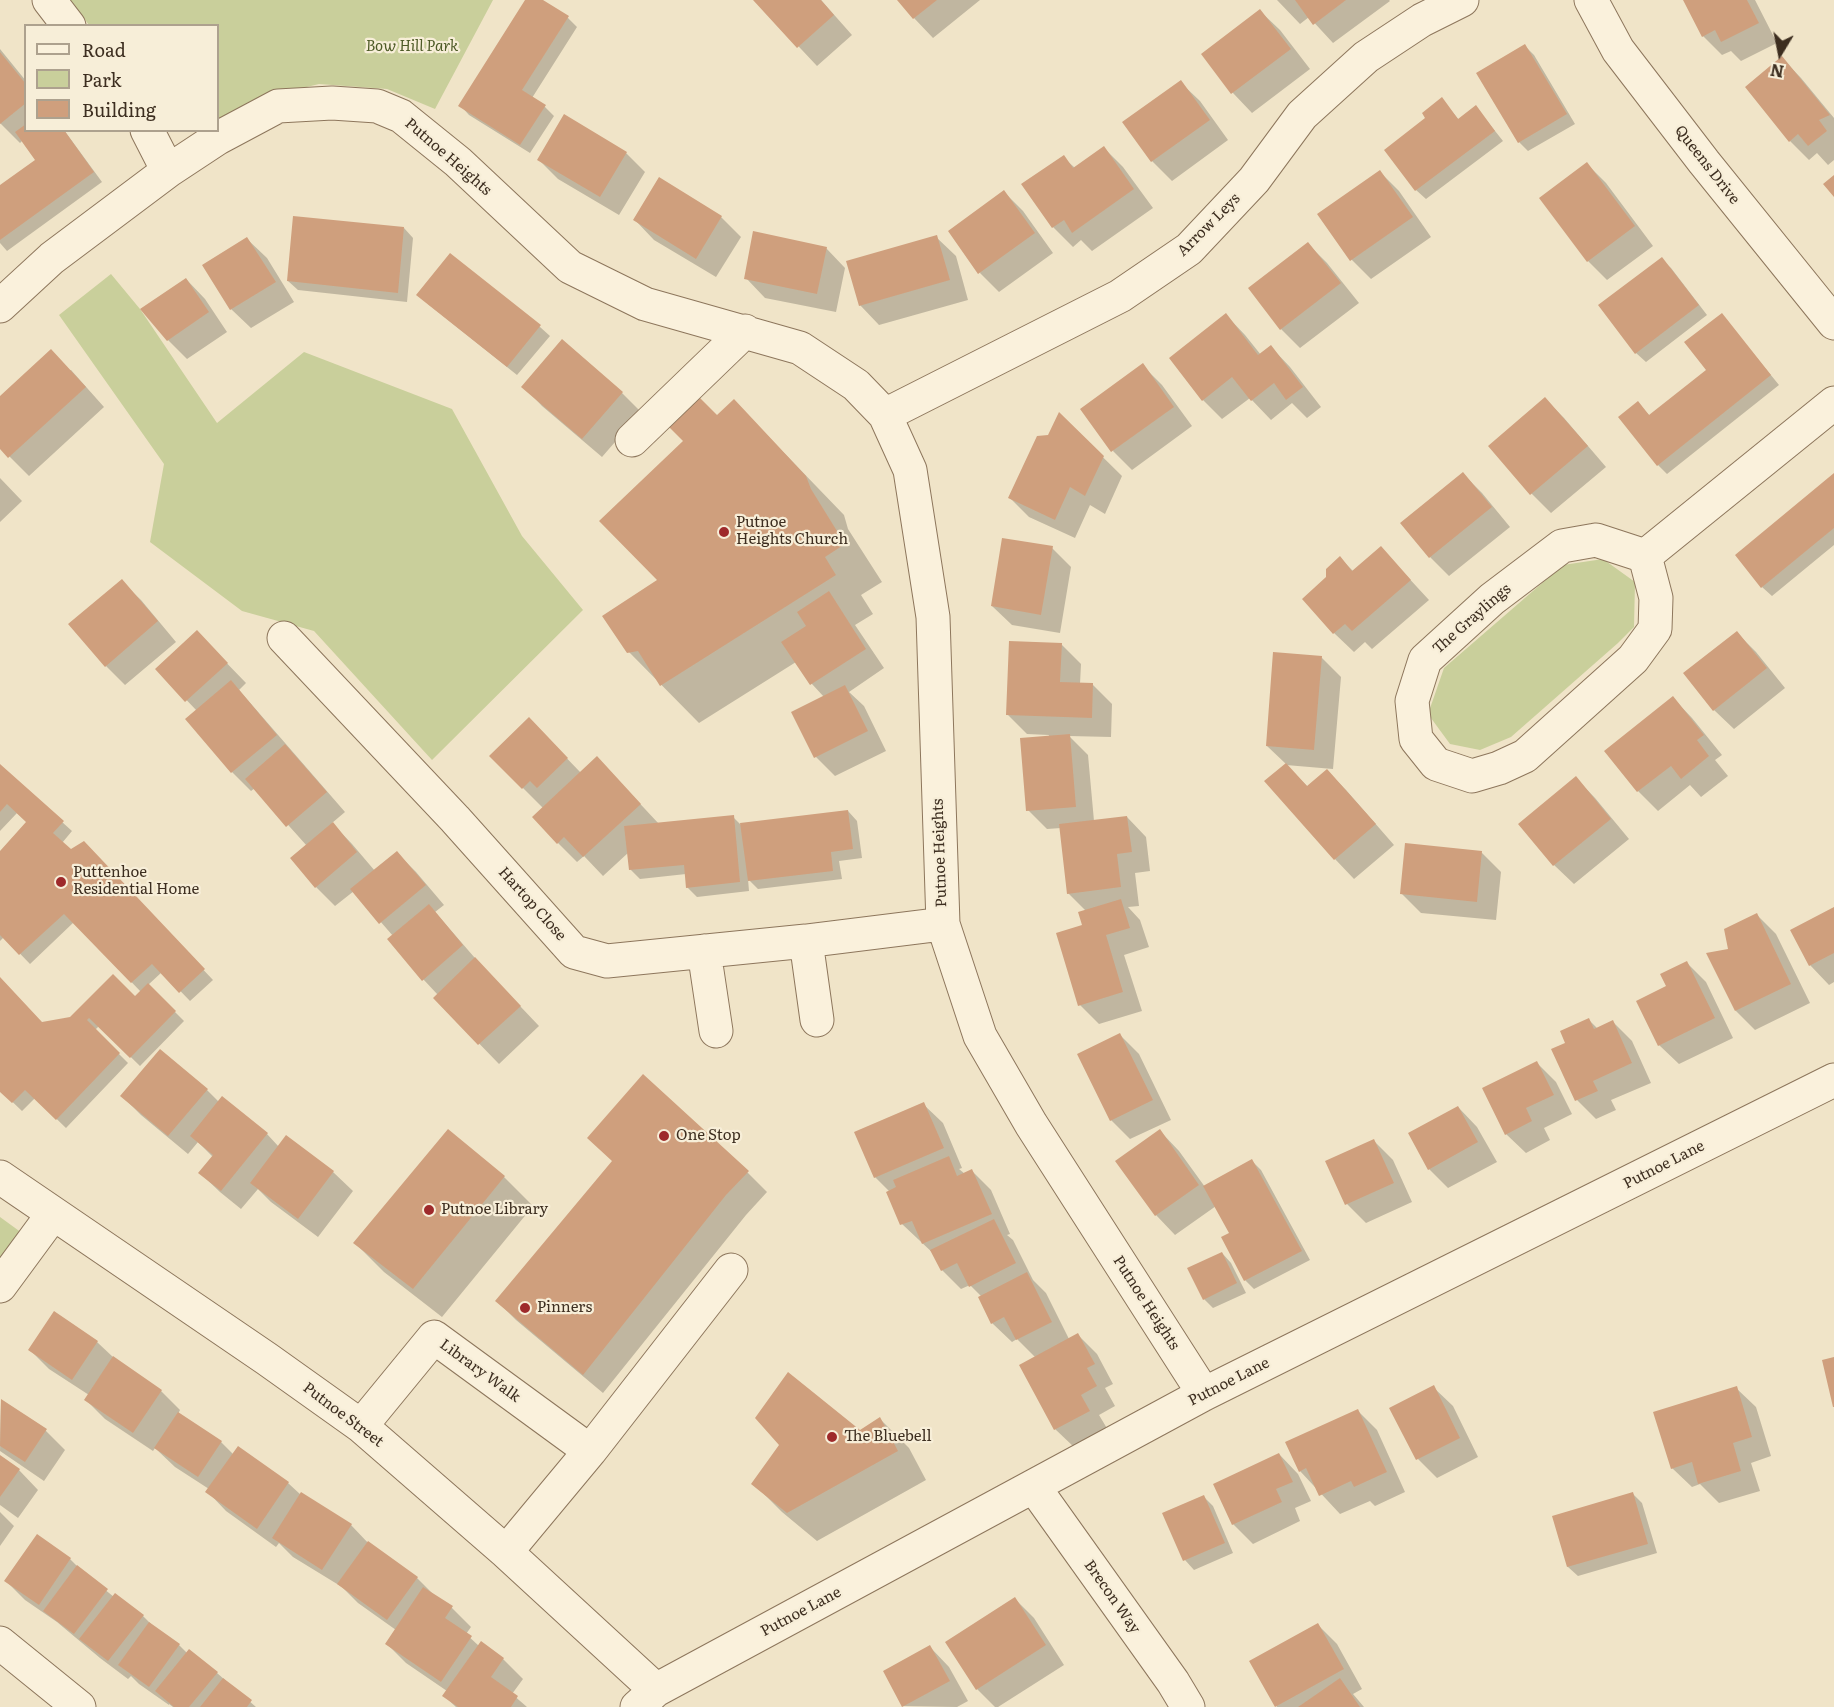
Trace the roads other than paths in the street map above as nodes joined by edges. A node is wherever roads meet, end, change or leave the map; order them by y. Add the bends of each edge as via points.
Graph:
1 (49, 0) edge
2 (1462, 0) edge
3 (1591, 0) edge
4 (67, 24) edge
5 (148, 132) edge
6 (168, 171) junction
7 (0, 306) edge
8 (1834, 323) edge
9 (745, 332) junction
10 (1834, 403) edge
11 (885, 415) junction
12 (632, 440) dead end
13 (1645, 556) junction
14 (284, 638) dead end
15 (943, 924) junction
16 (806, 941) junction
17 (704, 951) junction
18 (818, 1020) dead end
19 (716, 1031) dead end
20 (1834, 1080) edge
21 (0, 1177) edge
22 (53, 1214) junction
23 (731, 1270) dead end
24 (0, 1286) edge
25 (1204, 1394) junction
26 (361, 1426) junction
27 (590, 1451) junction
28 (1034, 1487) junction
29 (506, 1552) junction
30 (0, 1643) edge
31 (647, 1698) edge
32 (79, 1707) edge
33 (1188, 1707) edge

1 - 4 street
2 - 11 street, Arrow Leys via 1422,20 1366,57 1302,115 1254,180 1189,249 1120,296
3 - 8 street, Queens Drive via 1618,50
5 - 6 street
6 - 7 street, Putnoe Heights via 52,258
6 - 9 street, Putnoe Heights via 278,106 377,106 401,116 458,162 570,267 645,303
9 - 11 street, Putnoe Heights via 800,348 856,386
9 - 12 street
10 - 13 street
11 - 15 street, Putnoe Heights via 910,470 933,617
13 - 13 street, The Graylings via 1656,598 1655,628 1633,659 1525,756 1472,776 1436,764 1416,739 1412,701 1425,660 1492,599 1562,546 1596,540
14 - 17 street, Hartop Close via 574,952 607,961
15 - 16 street, Hartop Close
15 - 25 street, Putnoe Heights via 980,1035 1031,1124
16 - 17 street, Hartop Close
16 - 18 street
17 - 19 street
20 - 25 street, Putnoe Lane
21 - 22 street, Putnoe Street
22 - 24 street
22 - 26 street, Putnoe Street
23 - 27 street
25 - 28 street, Putnoe Lane
26 - 27 street, Library Walk via 434,1337
26 - 29 street, Putnoe Street
27 - 29 street
28 - 31 street, Putnoe Lane
28 - 33 street, Brecon Way
29 - 31 street, Putnoe Street
30 - 32 street

